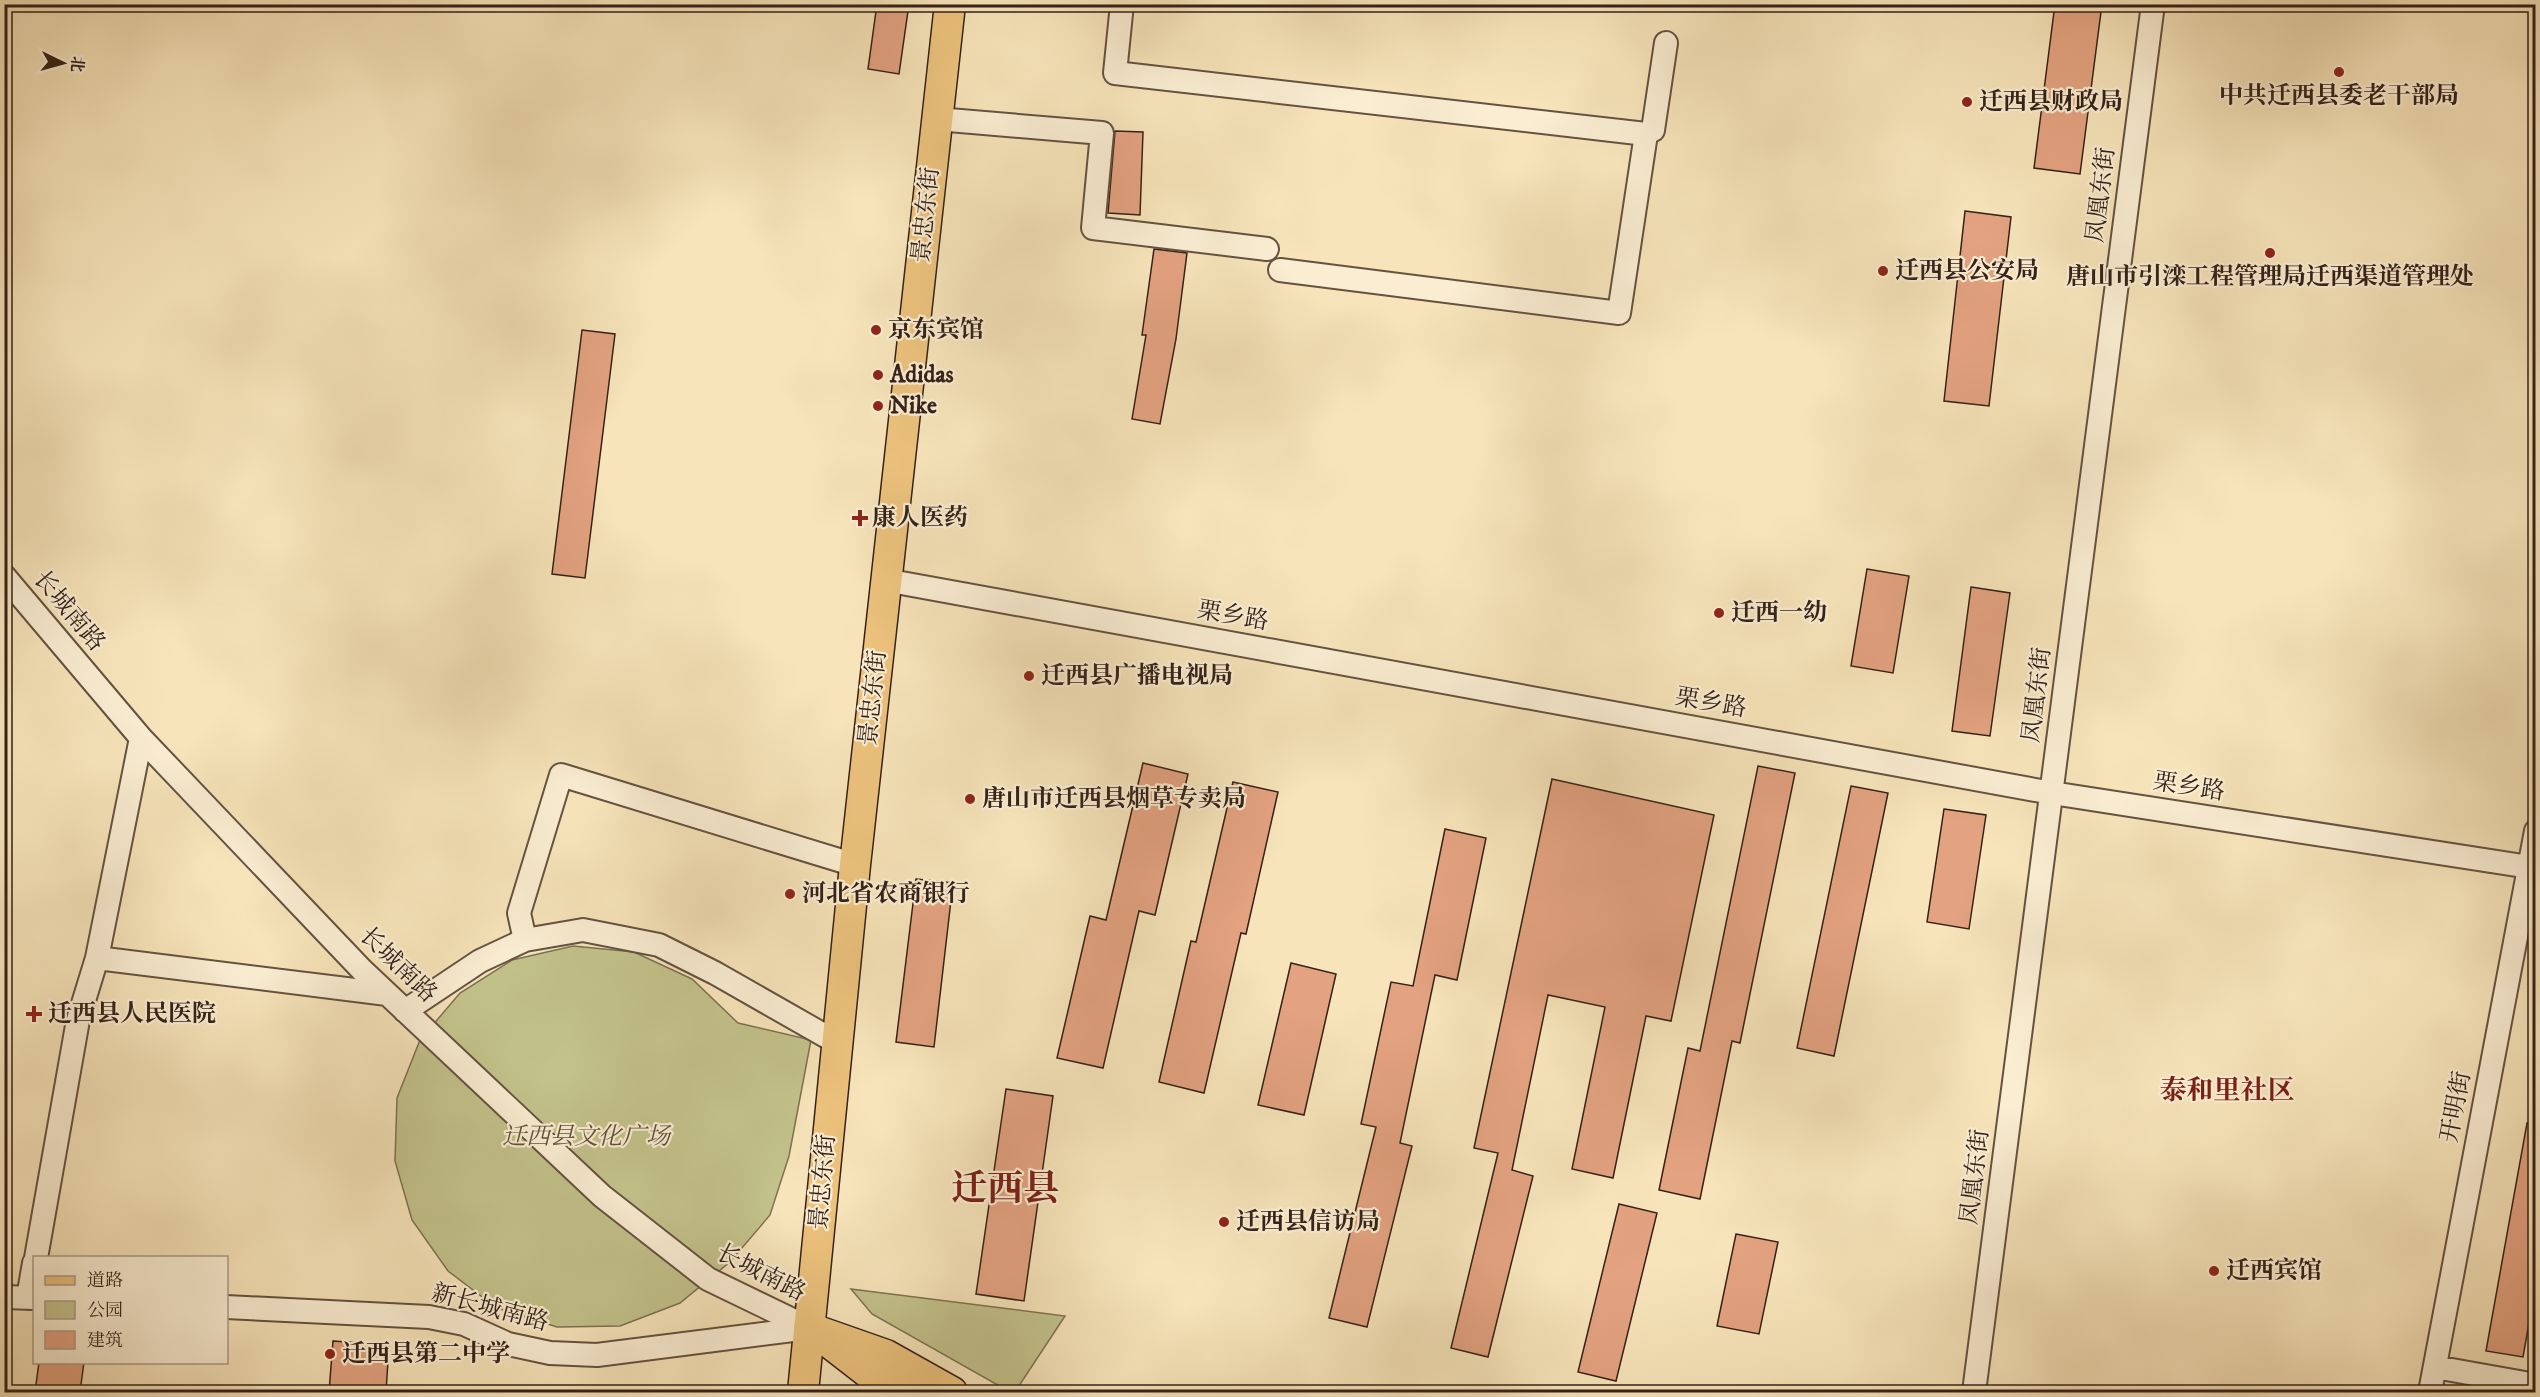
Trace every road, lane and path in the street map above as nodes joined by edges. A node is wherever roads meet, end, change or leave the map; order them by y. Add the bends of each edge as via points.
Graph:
1 (950, 4) edge
2 (1122, 4) edge
3 (2153, 4) edge
4 (1666, 43) dead end
5 (937, 119) junction
6 (1646, 134) junction
7 (1267, 249) dead end
8 (1280, 270) dead end
9 (4, 576) edge
10 (885, 579) junction
11 (141, 738) junction
12 (2052, 793) junction
13 (2535, 831) edge
14 (855, 865) junction
15 (2532, 867) edge
16 (525, 940) junction
17 (97, 958) junction
18 (387, 994) junction
19 (405, 1011) junction
20 (836, 1042) junction
21 (36, 1256) edge
22 (33, 1275) edge
23 (4, 1296) edge
24 (31, 1298) edge
25 (228, 1307) edge
26 (809, 1328) junction
27 (2435, 1367) junction
28 (2535, 1385) edge
29 (803, 1392) edge
30 (898, 1392) edge
31 (952, 1392) edge
32 (1974, 1392) edge
33 (2430, 1392) edge

1 - 5 main road, 景忠东街
2 - 6 street via 1114,73
3 - 12 street, 凤凰东街
4 - 6 street via 1653,130
5 - 7 street via 1102,133 1093,228
5 - 10 main road, 景忠东街
6 - 8 street via 1618,313
9 - 11 street, 长城南路
10 - 12 street, 栗乡路
10 - 14 main road, 景忠东街
11 - 17 street
11 - 18 street, 长城南路
12 - 15 street, 栗乡路
12 - 32 street, 凤凰东街
13 - 15 street, 开明街
14 - 16 street via 561,775 519,914
14 - 20 main road, 景忠东街
15 - 27 street, 开明街
16 - 19 street via 480,961
16 - 20 street via 584,930 659,945
17 - 18 street
17 - 21 street via 78,1020
18 - 19 street, 长城南路
19 - 26 street, 长城南路 via 602,1196 655,1238 708,1279
20 - 26 main road, 景忠东街
22 - 24 street
23 - 24 street
25 - 26 street, 新长城南路 via 429,1317 464,1324 508,1344 550,1353 597,1356
26 - 29 main road, 景忠东街
26 - 30 main road
26 - 31 main road via 886,1355
27 - 28 street
27 - 33 street, 开明街

